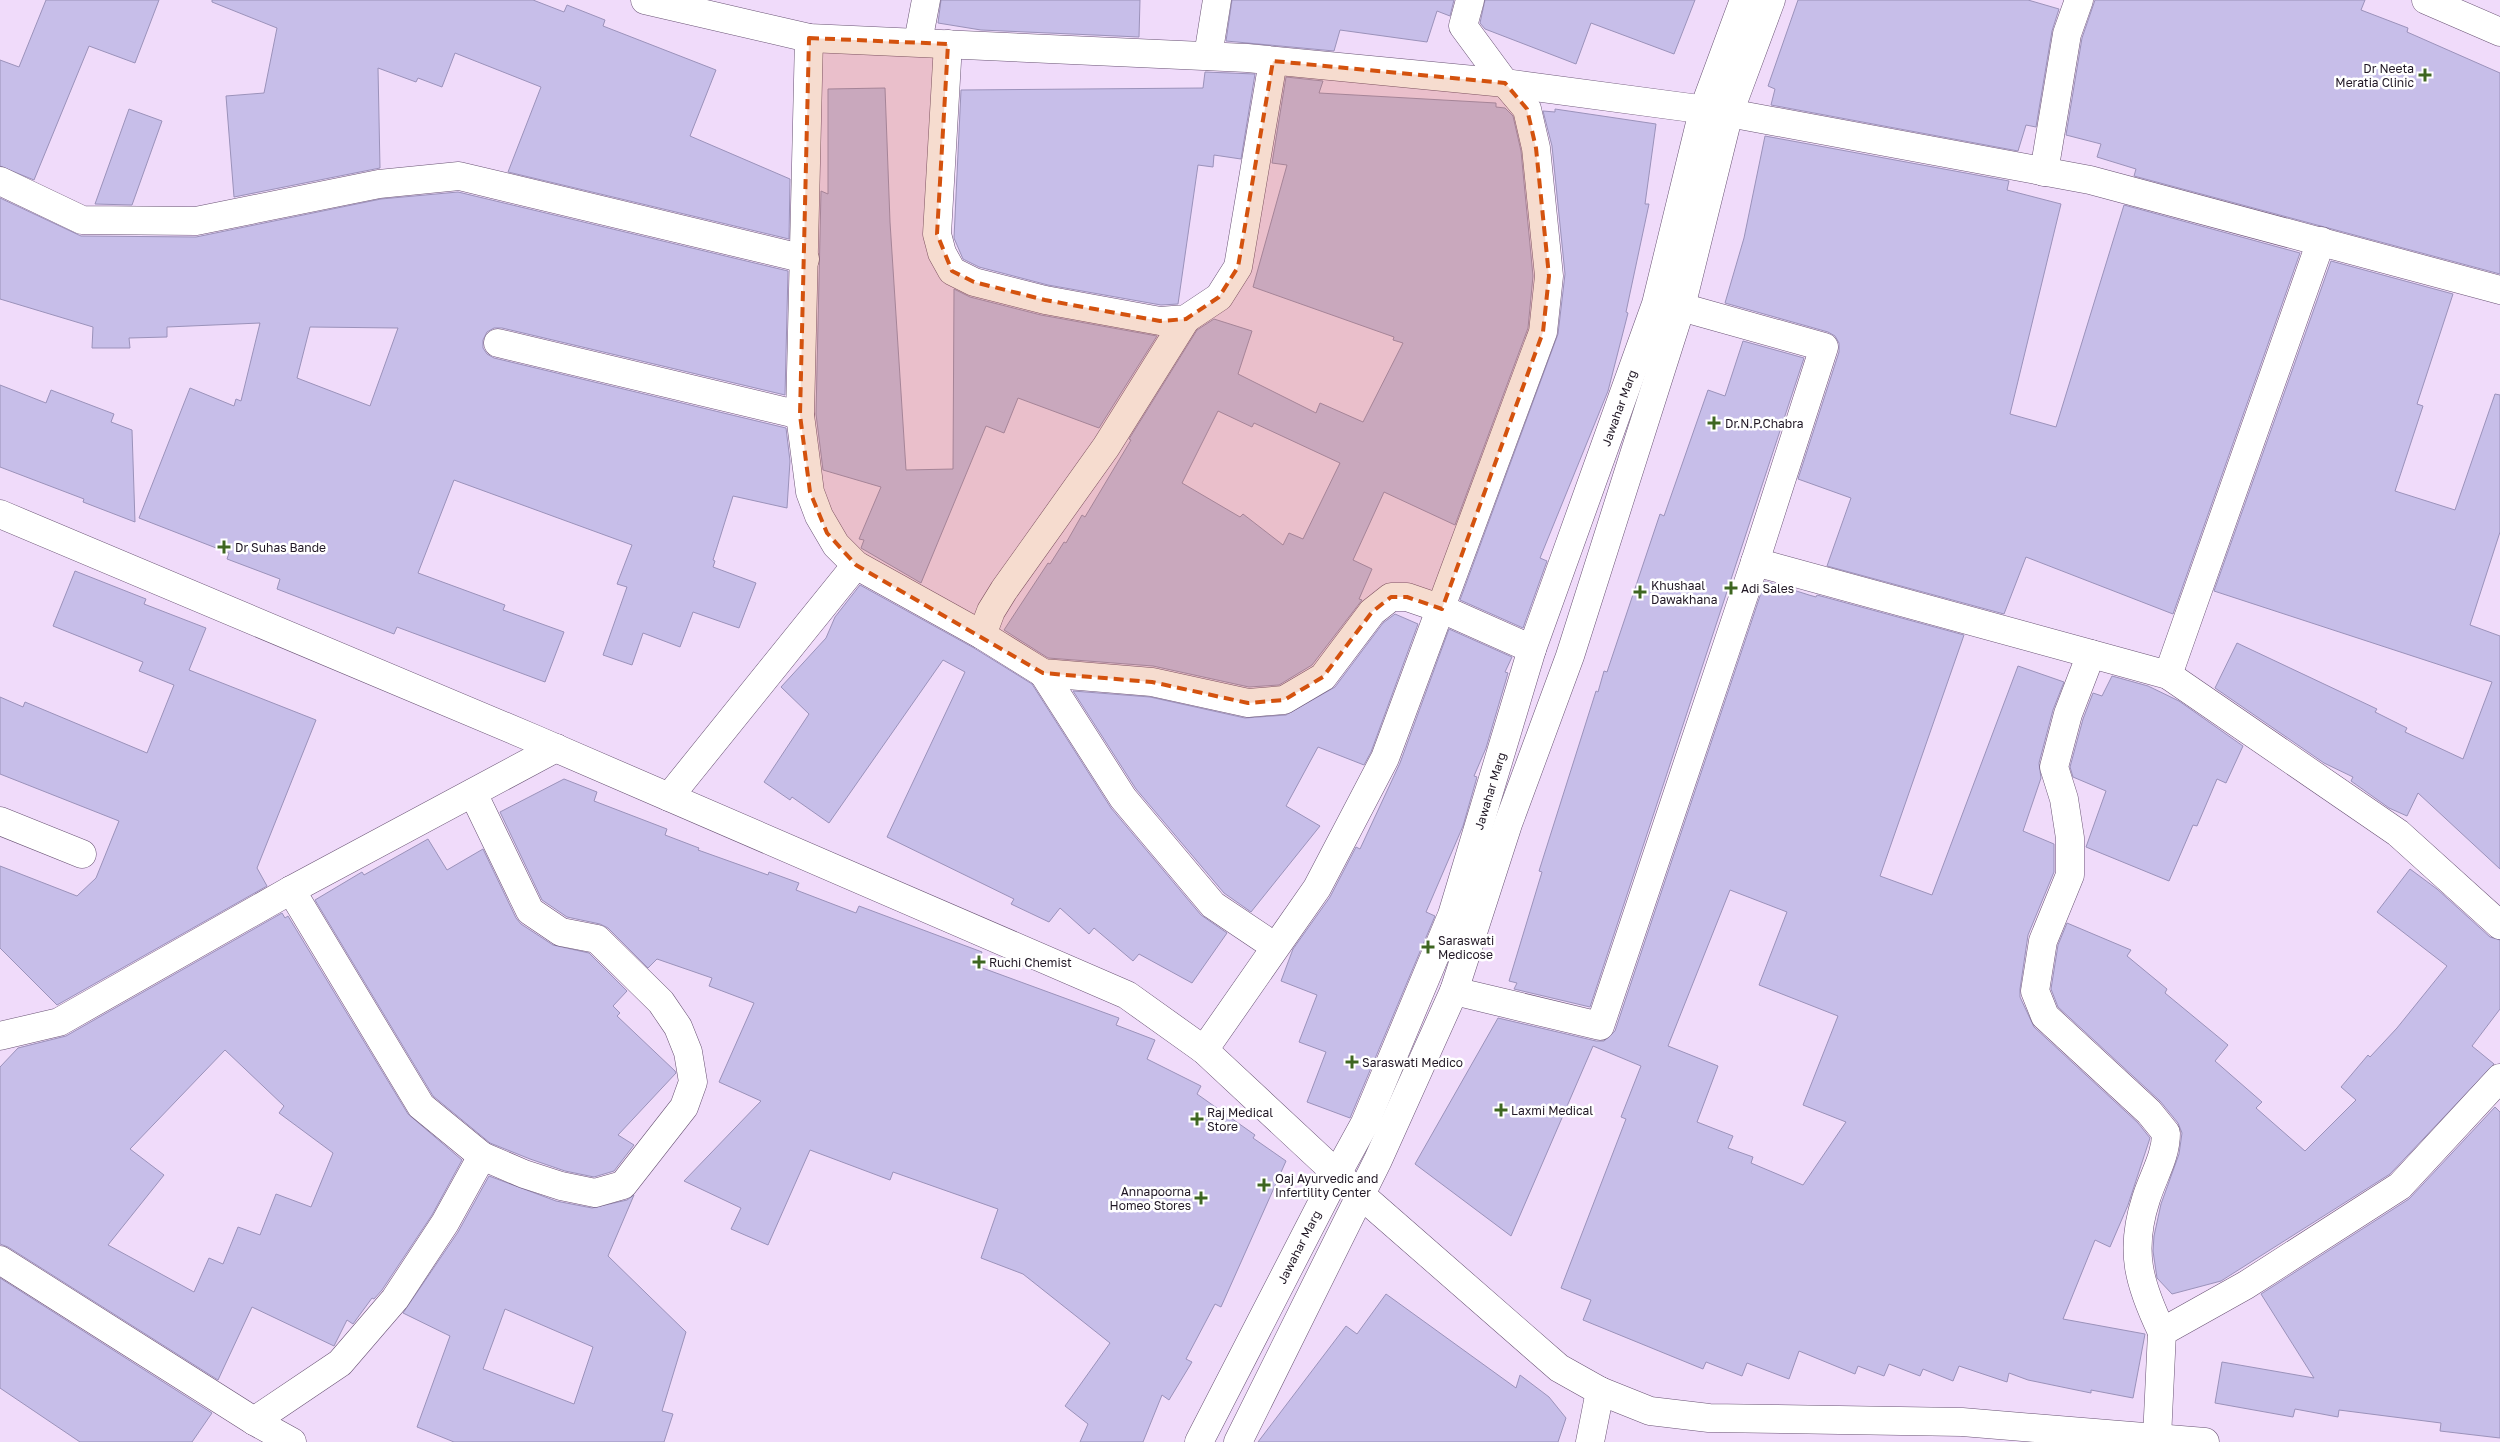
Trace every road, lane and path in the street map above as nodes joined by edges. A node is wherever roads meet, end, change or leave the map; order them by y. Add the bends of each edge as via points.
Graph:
1 (645, 0) edge
2 (926, 0) edge
3 (1216, 0) edge
4 (1470, 0) edge
5 (1744, 0) edge
6 (1771, 0) edge
7 (2079, 0) edge
8 (2426, 0) edge
9 (2500, 32) edge
10 (809, 38) junction
11 (918, 42) junction
12 (948, 44) junction
13 (1208, 56) junction
14 (1273, 61) junction
15 (1505, 83) junction
16 (1716, 112) junction
17 (2044, 172) junction
18 (0, 181) edge
19 (2321, 241) junction
20 (805, 259) junction
21 (2500, 290) edge
22 (1682, 307) junction
23 (1186, 319) junction
24 (498, 343) dead end
25 (800, 415) junction
26 (0, 514) edge
27 (1755, 562) junction
28 (856, 564) junction
29 (1442, 609) junction
30 (982, 635) junction
31 (1532, 649) junction
32 (2091, 654) junction
33 (1043, 673) junction
34 (2168, 675) junction
35 (556, 748) junction
36 (473, 793) junction
37 (669, 797) junction
38 (0, 821) edge
39 (82, 854) dead end
40 (291, 890) junction
41 (2500, 925) edge
42 (1274, 946) junction
43 (1454, 991) junction
44 (0, 1036) edge
45 (1204, 1050) junction
46 (2500, 1078) edge
47 (482, 1156) junction
48 (1337, 1174) junction
49 (1361, 1195) junction
50 (0, 1260) edge
51 (2162, 1332) junction
52 (1600, 1392) junction
53 (254, 1421) junction
54 (1961, 1432) edge
55 (2157, 1438) junction
56 (292, 1442) edge
57 (1200, 1442) edge
58 (1238, 1442) edge
59 (1590, 1442) edge
60 (2205, 1442) edge

1 - 10 street
2 - 11 street
3 - 13 street
4 - 15 street via 1464,26
5 - 16 street
6 - 16 street
7 - 17 street via 2067,34
8 - 9 street
10 - 11 street
10 - 20 street
11 - 12 street
12 - 13 street
12 - 23 street via 937,234 942,253 952,271 974,282 1045,300 1160,321
13 - 14 street
14 - 15 street
14 - 23 street via 1238,267 1219,297
15 - 16 street
15 - 29 street via 1527,109 1536,148 1549,276 1543,332
16 - 17 street
16 - 22 street
16 - 31 street, Jawahar Marg via 1656,304
17 - 19 street via 2090,180
18 - 20 street via 82,220 196,221 379,184 460,176
19 - 21 street
19 - 34 street
20 - 25 street
22 - 27 street via 1824,347
22 - 43 street via 1570,656 1508,824
23 - 30 street via 1106,447 1004,590
24 - 25 street
25 - 28 street via 810,492 816,508 827,534
26 - 35 street
27 - 32 street
27 - 43 street via 1600,1026
28 - 30 street
28 - 37 street
29 - 31 street
29 - 33 street via 1407,597 1390,597 1372,612 1323,677 1284,700 1248,703 1152,682
29 - 42 street via 1385,758 1317,888
30 - 33 street
31 - 48 street, Jawahar Marg via 1452,915 1365,1124
32 - 34 street
32 - 51 street via 2068,714 2054,766 2064,799 2070,838 2070,874 2044,941 2035,991 2045,1016 2150,1112 2166,1133 2166,1150 2146,1199 2137,1236 2137,1260 2144,1296
33 - 42 street via 1123,798 1213,905
34 - 41 street via 2398,833
35 - 36 street
35 - 37 street
36 - 40 street
36 - 47 street via 530,911 561,932 597,939 662,1002 678,1027 688,1052 693,1082 684,1107 623,1185 595,1193 533,1177
37 - 45 street via 1127,995
38 - 39 street
40 - 44 street via 59,1022
40 - 47 street via 421,1106
42 - 45 street
43 - 49 street
45 - 48 street
46 - 51 street via 2400,1186 2246,1285
47 - 53 street via 445,1223 395,1299 340,1363
48 - 49 street
48 - 57 street, Jawahar Marg
49 - 52 street via 1559,1368
49 - 58 street
50 - 53 street
51 - 55 street
52 - 54 street via 1650,1412
52 - 59 street
53 - 56 street
54 - 55 street
55 - 60 street

